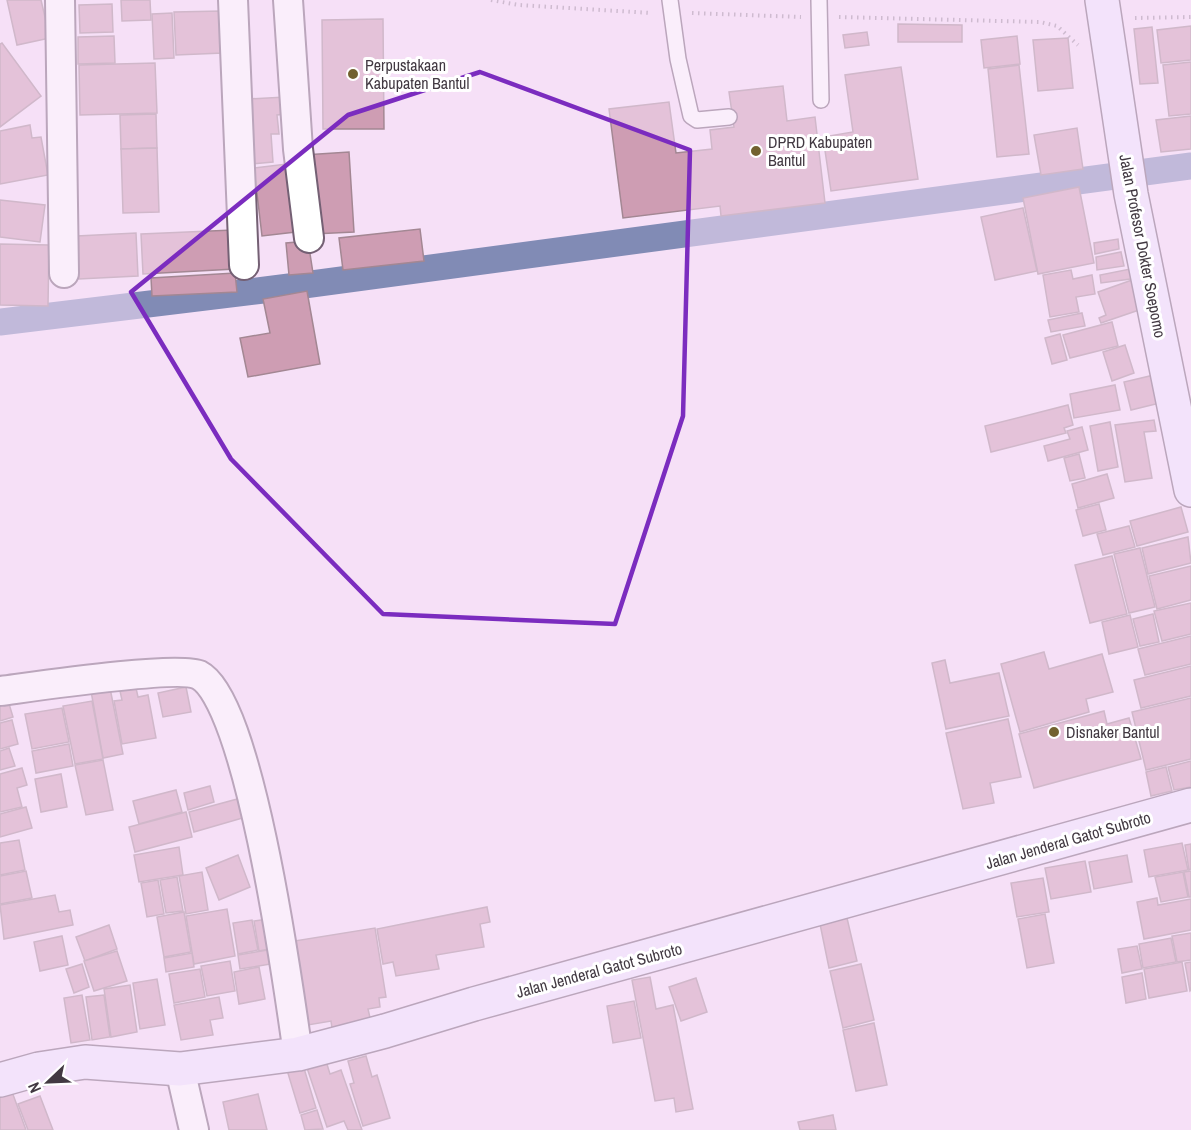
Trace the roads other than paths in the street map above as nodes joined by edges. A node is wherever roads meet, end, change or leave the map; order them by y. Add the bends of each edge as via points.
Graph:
1 (60, 0) edge
2 (233, 0) edge
3 (288, 0) edge
4 (819, 0) edge
5 (1102, 0) edge
6 (670, 7) edge
7 (821, 100) dead end
8 (729, 117) dead end
9 (309, 238) dead end
10 (244, 265) dead end
11 (64, 273) dead end
12 (1191, 490) edge
13 (0, 691) edge
14 (1191, 805) edge
15 (298, 1054) junction
16 (180, 1069) junction
17 (0, 1080) edge
18 (194, 1130) edge

1 - 11 street
2 - 10 street
3 - 9 street via 298,149
4 - 7 lane
5 - 12 main road, Jalan Profesor Dokter Soepomo via 1131,194
6 - 8 lane via 692,116 697,120
13 - 15 street via 76,680 181,673 200,675 214,690 233,734 274,898
14 - 15 main road, Jalan Jenderal Gatot Subroto
15 - 16 main road, Jalan Jenderal Gatot Subroto
16 - 17 main road, Jalan Jenderal Gatot Subroto via 85,1062
16 - 18 street

